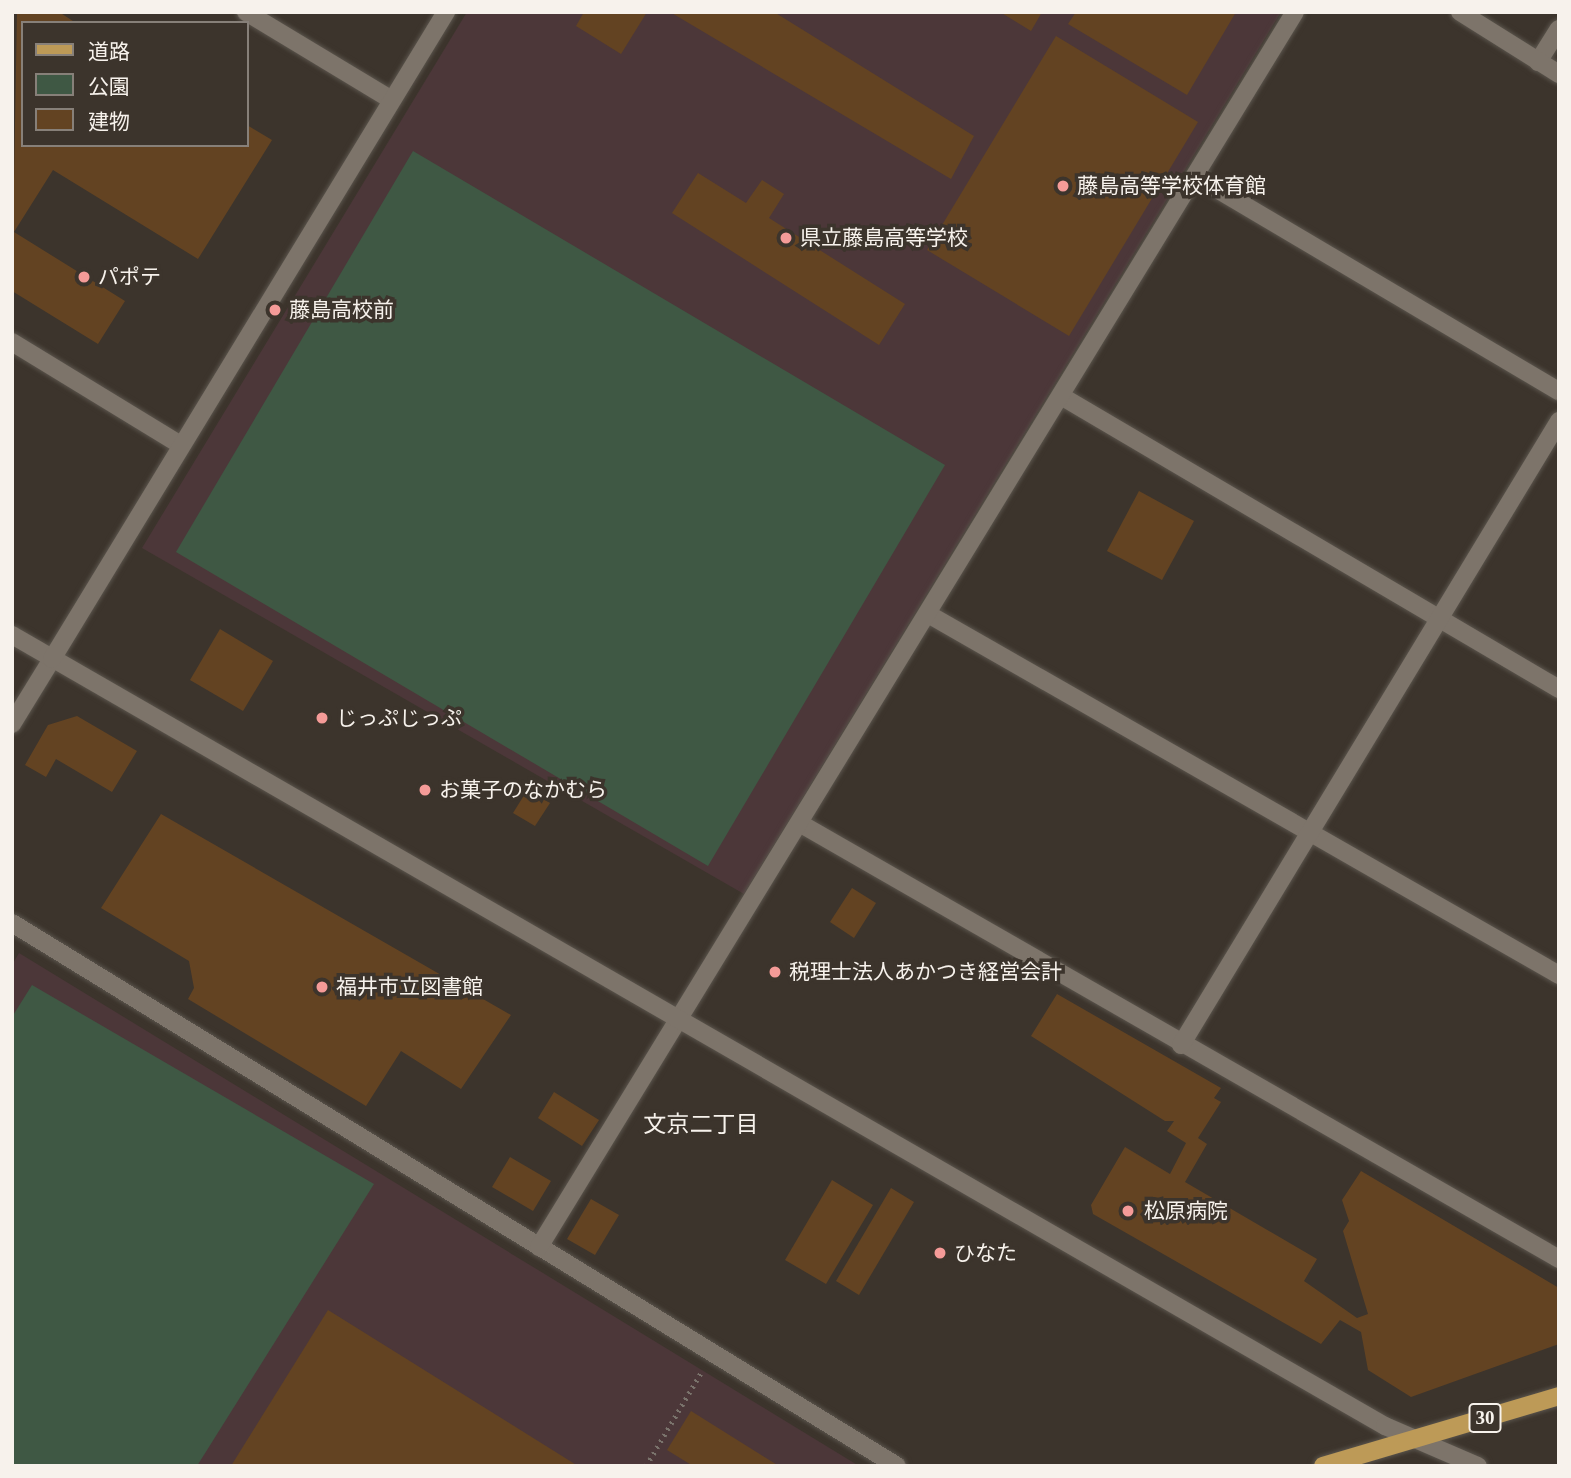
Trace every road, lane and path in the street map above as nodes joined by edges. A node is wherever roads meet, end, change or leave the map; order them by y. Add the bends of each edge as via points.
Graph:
1 (246, 12) edge
2 (446, 12) edge
3 (1294, 12) edge
4 (1460, 12) edge
5 (1559, 29) edge
6 (1538, 62) junction
7 (1559, 74) edge
8 (392, 100) junction
9 (1195, 176) junction
10 (12, 342) edge
11 (1559, 391) edge
12 (1061, 396) junction
13 (1559, 421) edge
14 (181, 445) junction
15 (928, 614) junction
16 (1439, 618) junction
17 (12, 635) edge
18 (52, 659) junction
19 (1559, 689) edge
20 (12, 724) edge
21 (801, 824) junction
22 (1310, 833) junction
23 (12, 923) edge
24 (1559, 975) edge
25 (679, 1021) junction
26 (1181, 1045) junction
27 (540, 1247) junction
28 (1559, 1259) edge
29 (713, 1352) junction
30 (1559, 1396) edge
31 (1411, 1439) junction
32 (646, 1466) edge
33 (897, 1466) edge
34 (1323, 1466) edge
35 (1478, 1466) edge

1 - 8 street
2 - 8 street
3 - 9 street
4 - 6 street
5 - 6 street
6 - 7 street
8 - 14 street
9 - 11 street
9 - 12 street
10 - 14 street
12 - 15 street
12 - 16 street
13 - 16 street
14 - 18 street
15 - 21 street
15 - 22 street
16 - 19 street
16 - 22 street
17 - 18 street
18 - 20 street
18 - 25 street
21 - 25 street
21 - 26 street
22 - 24 street
22 - 26 street
23 - 27 street
25 - 27 street
25 - 31 street
26 - 28 street
27 - 29 street
29 - 32 path
29 - 33 street
30 - 31 main road, 30
31 - 34 main road, 30
31 - 35 street

